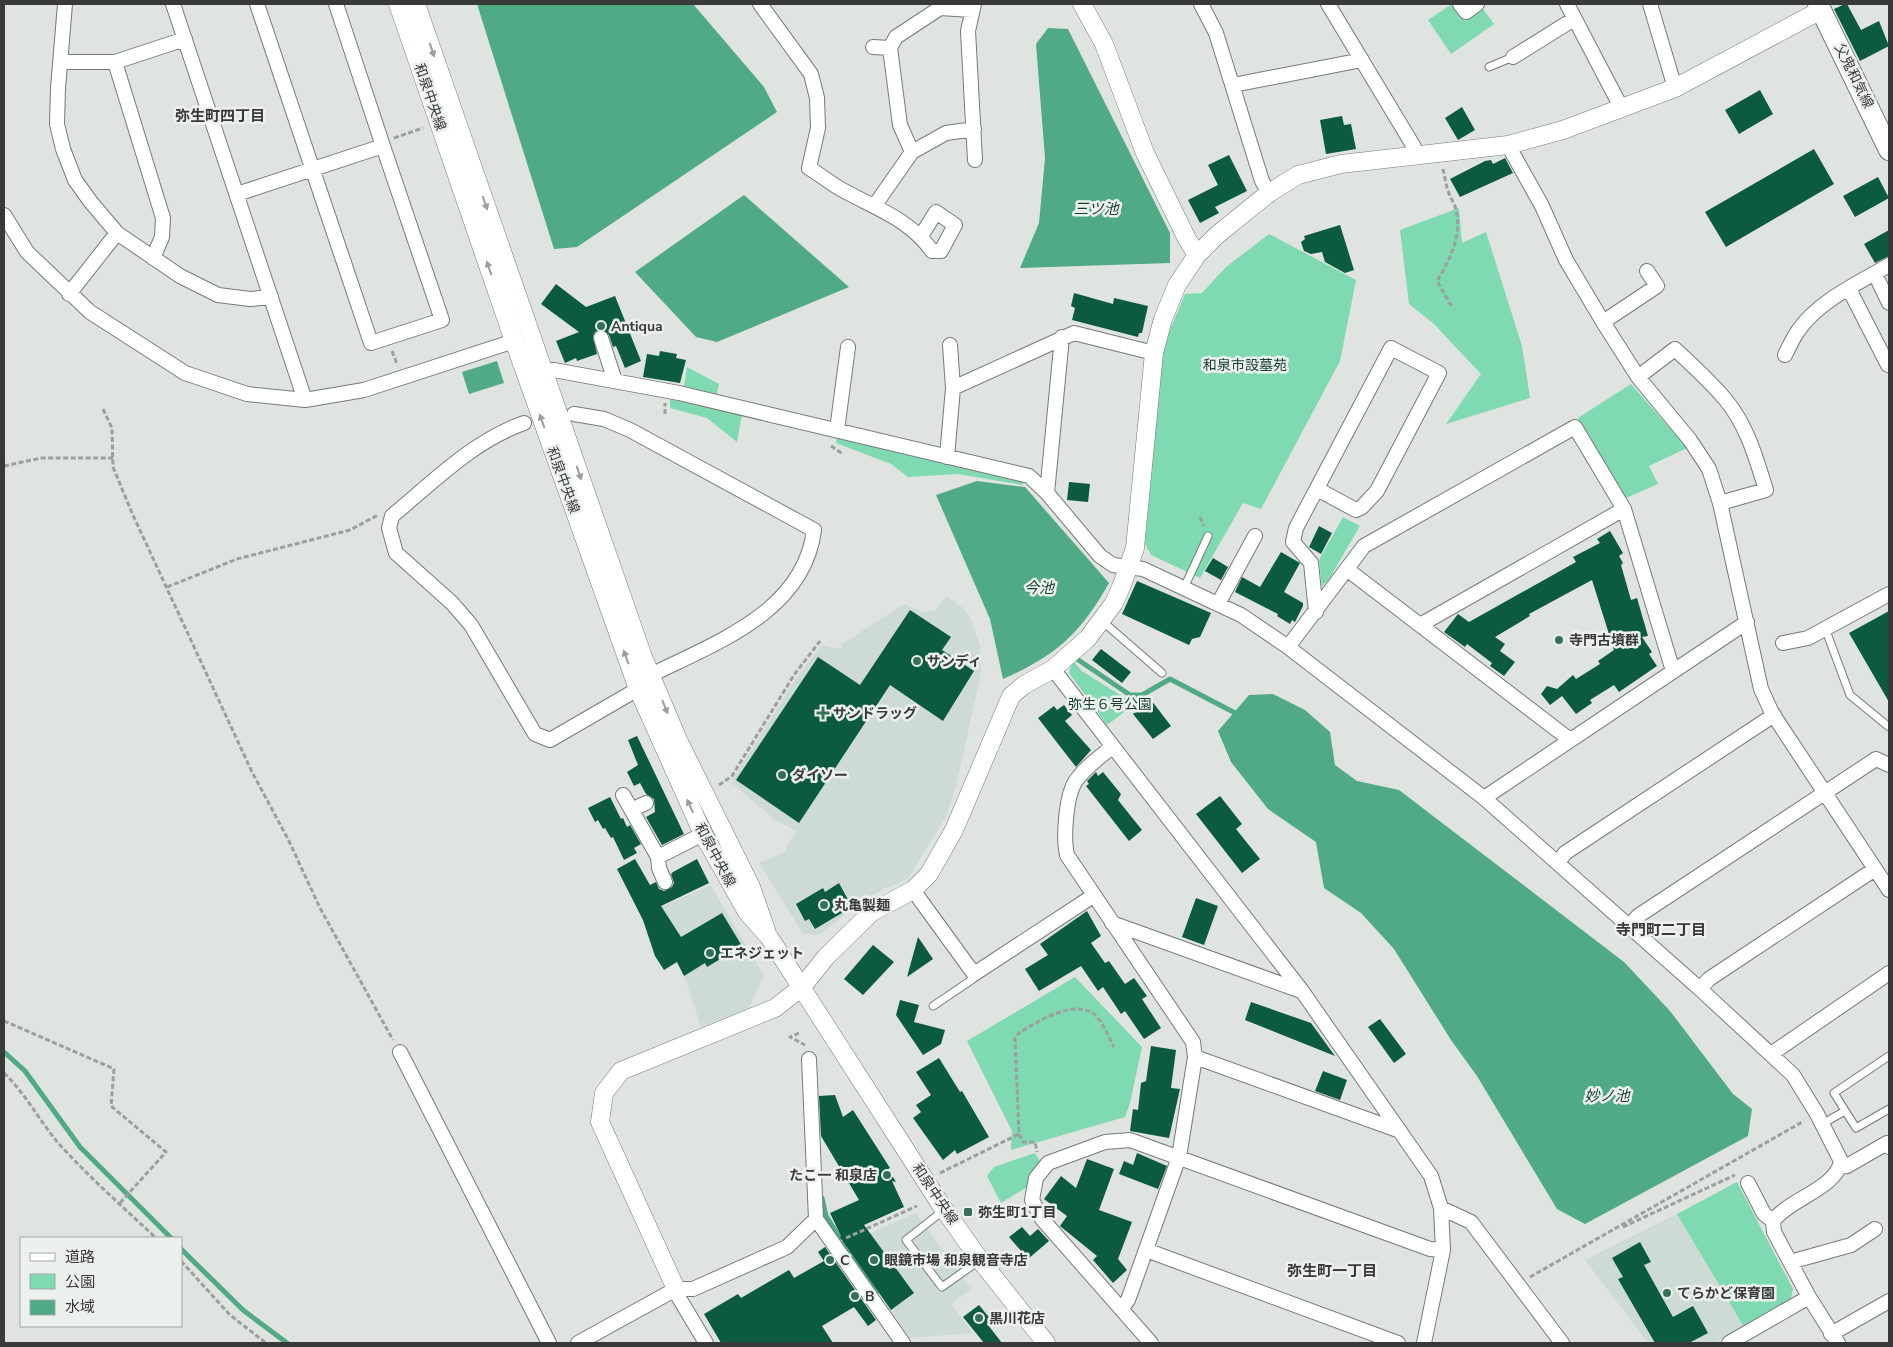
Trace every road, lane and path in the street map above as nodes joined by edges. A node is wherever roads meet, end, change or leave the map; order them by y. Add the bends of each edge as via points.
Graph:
1 (65, 4) edge
2 (174, 4) edge
3 (257, 4) edge
4 (336, 4) edge
5 (398, 4) edge
6 (416, 4) edge
7 (760, 4) edge
8 (1082, 4) edge
9 (1201, 4) edge
10 (1328, 4) edge
11 (1460, 4) edge
12 (1478, 4) edge
13 (1567, 4) edge
14 (1650, 4) edge
15 (1823, 6) edge
16 (973, 7) edge
17 (1574, 19) junction
18 (185, 39) junction
19 (872, 47) dead end
20 (890, 48) junction
21 (1513, 57) joint
22 (1362, 60) junction
23 (61, 62) junction
24 (115, 62) junction
25 (1489, 67) dead end
26 (1233, 85) junction
27 (1675, 88) junction
28 (1622, 109) junction
29 (424, 128) dead end
30 (974, 129) junction
31 (382, 144) junction
32 (1508, 145) junction
33 (1889, 150) edge
34 (912, 152) junction
35 (1439, 153) junction
36 (1416, 155) junction
37 (975, 160) dead end
38 (312, 171) junction
39 (237, 194) junction
40 (1269, 194) junction
41 (875, 205) junction
42 (4, 215) edge
43 (117, 233) junction
44 (921, 236) dead end
45 (1197, 255) junction
46 (153, 258) junction
47 (1889, 266) edge
48 (1647, 271) dead end
49 (1875, 274) junction
50 (1849, 289) junction
51 (69, 294) junction
52 (270, 297) junction
53 (1889, 303) edge
54 (1452, 307) dead end
55 (1603, 322) junction
56 (1062, 337) junction
57 (388, 338) junction
58 (601, 338) dead end
59 (514, 342) junction
60 (950, 345) dead end
61 (848, 347) dead end
62 (1154, 353) junction
63 (1785, 355) dead end
64 (1888, 365) edge
65 (543, 371) junction
66 (1638, 377) junction
67 (402, 379) junction
68 (615, 381) junction
69 (953, 388) junction
70 (305, 400) junction
71 (103, 409) dead end
72 (574, 414) dead end
73 (524, 423) dead end
74 (837, 430) junction
75 (947, 457) junction
76 (113, 458) junction
77 (4, 466) edge
78 (1316, 489) junction
79 (1047, 493) junction
80 (1720, 503) junction
81 (1624, 509) junction
82 (392, 516) junction
83 (1208, 536) dead end
84 (1256, 536) dead end
85 (1130, 566) junction
86 (1348, 570) junction
87 (166, 587) junction
88 (1184, 588) junction
89 (1889, 594) edge
90 (1218, 604) junction
91 (1316, 612) junction
92 (1102, 621) junction
93 (1747, 622) junction
94 (1420, 625) junction
95 (1825, 628) junction
96 (820, 641) dead end
97 (1783, 643) dead end
98 (1288, 647) junction
99 (1053, 669) junction
100 (1673, 671) junction
101 (1162, 673) dead end
102 (651, 675) junction
103 (638, 689) junction
104 (1774, 715) junction
105 (1889, 727) edge
106 (1569, 739) junction
107 (1112, 747) junction
108 (1889, 765) edge
109 (1825, 792) junction
110 (623, 795) dead end
111 (707, 795) junction
112 (1484, 798) junction
113 (646, 803) dead end
114 (633, 809) junction
115 (703, 834) junction
116 (658, 857) junction
117 (1558, 863) junction
118 (1875, 869) junction
119 (665, 882) dead end
120 (913, 890) junction
121 (1889, 890) edge
122 (1092, 896) junction
123 (1112, 923) junction
124 (1630, 926) junction
125 (769, 937) junction
126 (974, 974) junction
127 (1889, 974) edge
128 (802, 987) junction
129 (1700, 989) junction
130 (1302, 991) junction
131 (933, 1006) dead end
132 (4, 1021) edge
133 (799, 1033) dead end
134 (1114, 1047) dead end
135 (400, 1052) joint
136 (1772, 1054) junction
137 (1889, 1056) edge
138 (1195, 1058) junction
139 (809, 1059) joint
140 (4, 1074) edge
141 (1889, 1109) edge
142 (1844, 1111) junction
143 (1820, 1119) junction
144 (1400, 1131) junction
145 (1020, 1134) junction
146 (1889, 1146) edge
147 (1180, 1157) junction
148 (1045, 1166) junction
149 (1840, 1167) junction
150 (1748, 1183) joint
151 (927, 1185) junction
152 (119, 1204) junction
153 (916, 1206) dead end
154 (1442, 1208) junction
155 (944, 1210) junction
156 (816, 1219) junction
157 (1773, 1222) junction
158 (1875, 1229) dead end
159 (1603, 1236) junction
160 (155, 1237) edge
161 (834, 1243) junction
162 (1146, 1250) junction
163 (1443, 1250) junction
164 (980, 1260) junction
165 (1790, 1262) junction
166 (182, 1263) edge
167 (1518, 1284) junction
168 (676, 1289) junction
169 (1809, 1297) junction
170 (1889, 1301) edge
171 (1121, 1309) junction
172 (1835, 1339) edge
173 (1734, 1342) edge
174 (266, 1343) edge
175 (549, 1343) edge
176 (578, 1343) edge
177 (706, 1343) edge
178 (903, 1343) edge
179 (1046, 1343) edge
180 (1151, 1343) edge
181 (1398, 1343) edge
182 (1424, 1343) edge
183 (1562, 1343) edge

1 - 23 street
2 - 18 street
3 - 38 street
4 - 31 street
59 -> 5 street, 和泉中央線
6 -> 65 street, 和泉中央線
7 - 41 street via 811,74 817,98 818,128 810,168 839,188
8 - 45 street via 1104,44 1145,153
9 - 26 street via 1216,34
10 - 22 street
11 - 12 street via 1466,12
13 - 17 street
14 - 27 street
15 - 27 street
15 - 33 main road, 父鬼和気線
16 - 20 street via 940,8 896,37
16 - 30 street via 968,31
17 - 21 street
17 - 28 street
18 - 24 street
18 - 39 street
19 - 20 street
20 - 34 street via 900,125
21 - 25 lane
22 - 26 street
22 - 36 street
23 - 24 street
23 - 43 street via 57,124 63,149 90,202
24 - 46 street via 163,218 162,237
26 - 40 street via 1262,181
27 - 28 street
28 - 32 street
29 - 31 path
30 - 34 street via 946,134
30 - 37 street
31 - 38 street
31 - 57 street via 442,320
32 - 35 street
32 - 55 street via 1542,206 1566,260
34 - 41 street
35 - 36 street
35 - 54 path via 1458,222 1456,239 1437,281
36 - 40 street via 1341,164 1298,175
38 - 39 street
38 - 57 street via 371,343
39 - 52 street
40 - 45 street
41 - 44 street
42 - 51 street via 27,252
43 - 46 street
43 - 51 street
45 - 62 street via 1177,285
46 - 52 street via 218,295 250,299
47 - 49 street
48 - 55 street via 1657,286
49 - 50 street
49 - 53 street
50 - 63 street via 1795,328
50 - 64 street
51 - 70 street via 90,312 184,373 248,394
52 - 70 street
55 - 66 street
56 - 62 street via 1074,333
56 - 69 street
56 - 79 street
57 - 67 path
58 - 68 street
59 - 67 street
103 -> 59 street, 和泉中央線
60 - 69 street
61 - 74 street
62 - 85 street via 1135,548
65 - 68 street via 554,370
65 -> 102 street, 和泉中央線
66 - 80 street via 1690,440 1708,469
66 - 80 street via 1675,349 1725,399 1740,422 1753,448 1766,490
67 - 70 street via 364,390
68 - 74 street
69 - 75 street
71 - 76 path via 112,428
72 - 102 street via 604,419 630,430 814,530 804,568 791,588 758,619
73 - 82 street via 504,430 478,446
74 - 75 street
75 - 79 street via 1029,476
76 - 77 path via 41,458
76 - 87 path via 113,467
78 - 78 street via 1391,348 1440,373 1377,491 1362,507 1356,510
78 - 91 street via 1296,528 1293,542 1311,563
79 - 85 street via 1100,556 1113,566
80 - 93 street
81 - 86 street via 1575,427 1364,546
81 - 94 street
81 - 100 street
82 - 87 path via 382,512 350,530 237,559
82 - 103 street via 389,528 396,553 452,603 471,625 535,734 550,740
83 - 88 lane
84 - 90 street
85 - 88 street
85 - 92 street via 1114,603
86 - 91 street
86 - 94 street
87 - 135 path via 320,908
88 - 90 street
89 - 95 street
90 - 98 street via 1241,615
91 - 98 street
92 - 99 street
92 - 101 lane
93 - 100 street
93 - 104 street via 1761,689
94 - 106 street
95 - 97 street via 1808,638
95 - 105 lane via 1850,695
96 - 111 path via 794,675 732,776
98 - 112 street
99 - 107 street
99 - 120 street via 1011,696 954,830 929,874
100 - 106 street
102 -> 111 street, 和泉中央線 via 678,740
115 -> 103 street, 和泉中央線
104 - 109 street
104 - 117 street via 1565,853
106 - 112 street
107 - 122 street via 1074,784 1064,841 1067,854
107 - 130 street
108 - 109 street via 1876,759
109 - 118 street
109 - 124 street via 1638,916
110 - 114 street
111 - 125 street, 和泉中央線 via 751,887
112 - 117 street
113 - 114 street
114 - 116 street
115 - 116 street
115 - 125 street, 和泉中央線 via 747,912
116 - 119 street
117 - 124 street
118 - 121 street
118 - 129 street via 1709,979
120 - 126 street
120 - 128 street via 872,912 826,957
122 - 123 street
122 - 126 street
123 - 130 street
123 - 138 street via 1193,1042
124 - 129 street
125 - 128 street, 和泉中央線
126 - 131 lane via 973,979
127 - 136 street
128 - 151 street, 和泉中央線
128 - 168 street via 775,1008 621,1071 604,1093 600,1122
129 - 136 street
130 - 144 street
132 - 152 path via 114,1069 111,1106 166,1152
133 - 139 path via 790,1037 803,1043 810,1053
134 - 145 path via 1097,1018 1078,1008 1063,1010 1019,1033 1015,1038
135 - 175 street
136 - 143 street via 1793,1075
137 - 142 lane via 1834,1094
138 - 144 street
138 - 147 street
139 - 156 street
140 - 152 path via 16,1084 37,1118 61,1146
141 - 142 lane via 1856,1128
142 - 143 lane
143 - 149 street via 1838,1153
143 - 159 path
144 - 154 street via 1431,1176
145 - 148 path via 1023,1142 1035,1142
145 - 151 path via 944,1169
146 - 149 street via 1887,1142
147 - 148 street via 1130,1140 1104,1142 1069,1153
147 - 162 street
147 - 163 street via 1430,1249
148 - 171 street via 1036,1178 1032,1200 1042,1219
149 - 157 street via 1832,1179 1780,1212
150 - 157 street via 1764,1214
150 - 159 path via 1742,1172
151 - 155 street, 和泉中央線
152 - 160 path
153 - 161 path
154 - 163 street
154 - 167 street via 1471,1222
155 - 164 street, 和泉中央線
155 - 164 lane via 906,1240 942,1287
156 - 161 street
156 - 168 street via 787,1247 693,1289
157 - 165 street via 1774,1232
158 - 165 street via 1851,1245
159 - 167 path
161 - 178 street
162 - 171 street via 1128,1300
162 - 181 street
163 - 182 street
164 - 179 street, 和泉中央線
165 - 169 street
166 - 174 path via 230,1314
167 - 183 street
168 - 176 street
168 - 177 street
169 - 172 street
169 - 173 street
170 - 172 street
171 - 180 street

